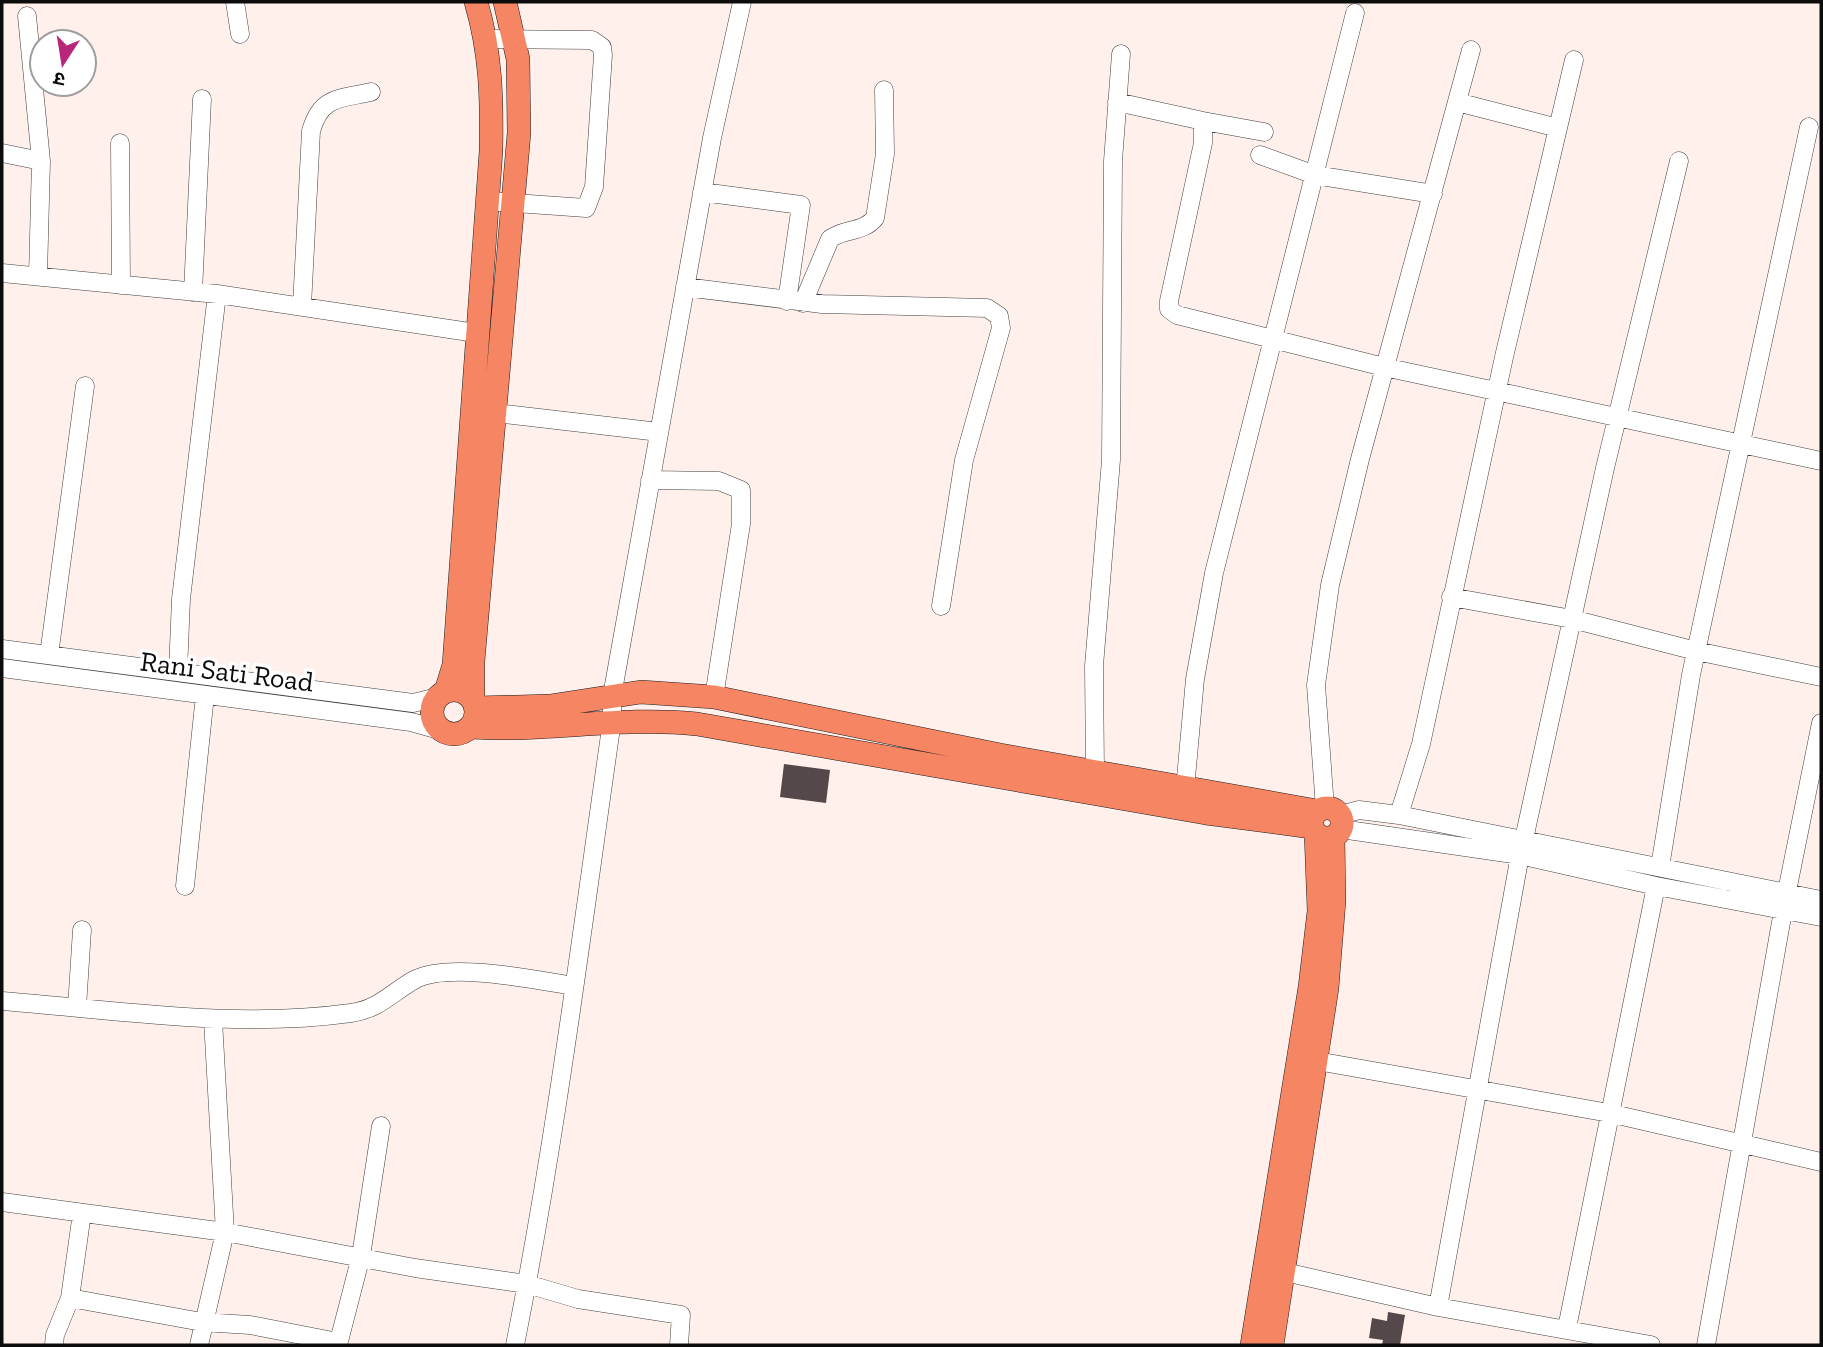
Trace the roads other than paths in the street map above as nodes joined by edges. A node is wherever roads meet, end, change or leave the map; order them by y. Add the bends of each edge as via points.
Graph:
1 (235, 2) edge
2 (476, 2) edge
3 (505, 2) edge
4 (742, 2) edge
5 (1355, 13) dead end
6 (27, 16) dead end
7 (240, 34) dead end
8 (487, 39) junction
9 (515, 39) junction
10 (1471, 50) dead end
11 (1121, 54) dead end
12 (1574, 60) dead end
13 (884, 90) dead end
14 (370, 92) dead end
15 (202, 99) dead end
16 (1117, 102) junction
17 (1457, 102) junction
18 (1203, 121) junction
19 (1809, 127) dead end
20 (1558, 128) junction
21 (1264, 132) dead end
22 (120, 143) dead end
23 (2, 153) edge
24 (1261, 155) dead end
25 (1679, 160) dead end
26 (41, 161) junction
27 (1315, 175) junction
28 (702, 191) junction
29 (1433, 194) junction
30 (487, 201) junction
31 (513, 203) junction
32 (2, 273) edge
33 (38, 276) junction
34 (121, 285) junction
35 (685, 287) junction
36 (193, 292) junction
37 (217, 294) junction
38 (795, 302) junction
39 (302, 306) junction
40 (476, 333) junction
41 (1273, 338) junction
42 (1384, 367) junction
43 (85, 386) dead end
44 (1497, 390) junction
45 (496, 413) junction
46 (1617, 417) junction
47 (659, 432) junction
48 (1741, 442) junction
49 (1821, 461) edge
50 (650, 480) junction
51 (1451, 597) junction
52 (941, 606) dead end
53 (1572, 619) junction
54 (2, 649) edge
55 (1696, 651) junction
56 (49, 655) junction
57 (2, 668) edge
58 (178, 671) junction
59 (1821, 677) edge
60 (442, 694) junction
61 (205, 695) junction
62 (612, 696) junction
63 (714, 697) junction
64 (473, 712) junction
65 (612, 721) junction
66 (1821, 723) edge
67 (443, 731) junction
68 (1095, 772) junction
69 (1185, 789) junction
70 (1399, 815) junction
71 (1326, 823) junction
72 (1522, 847) junction
73 (1660, 867) junction
74 (185, 886) dead end
75 (1656, 887) junction
76 (1821, 900) edge
77 (1785, 902) junction
78 (1821, 917) edge
79 (82, 930) dead end
80 (574, 986) junction
81 (2, 1001) edge
82 (78, 1007) junction
83 (213, 1020) junction
84 (1317, 1060) junction
85 (1479, 1091) junction
86 (1609, 1114) junction
87 (381, 1126) dead end
88 (1741, 1145) junction
89 (1821, 1162) edge
90 (2, 1202) edge
91 (82, 1213) junction
92 (225, 1231) junction
93 (361, 1256) junction
94 (1285, 1272) junction
95 (527, 1284) junction
96 (70, 1298) junction
97 (1438, 1307) junction
98 (202, 1322) junction
99 (1567, 1328) junction
100 (338, 1343) edge
101 (54, 1345) edge
102 (199, 1345) edge
103 (515, 1345) edge
104 (679, 1345) edge
105 (1252, 1345) edge
106 (1272, 1345) edge
107 (1651, 1345) edge
108 (1706, 1345) edge

1 - 7 street
2 - 8 main road
3 - 9 main road
4 - 28 street
5 - 27 street
6 - 26 street
8 - 9 street
8 - 30 main road via 492,95
9 - 31 main road via 519,92
9 - 31 street via 592,40 599,42 603,55 590,202 577,209
10 - 17 street
11 - 16 street
12 - 20 street
13 - 38 street via 885,154 876,218 864,228 837,233 830,239
14 - 39 street via 332,100 320,107 315,117
15 - 36 street
16 - 18 street
16 - 68 street via 1111,460 1094,666
17 - 20 street
17 - 29 street
18 - 21 street
18 - 41 street via 1203,143 1169,309 1177,315
19 - 48 street
20 - 44 street
22 - 34 street
23 - 26 street
24 - 27 street
25 - 46 street
26 - 33 street
27 - 29 street
27 - 41 street
28 - 35 street
28 - 38 street via 801,205
29 - 42 street
30 - 31 street
30 - 40 main road
31 - 45 main road
32 - 33 street
33 - 34 street
34 - 36 street
35 - 38 street
35 - 47 street
36 - 37 street
37 - 39 street
37 - 58 street via 181,599
38 - 52 street via 986,308 999,316 995,350 964,460
39 - 40 street
40 - 60 main road via 454,665
41 - 42 street
41 - 69 street via 1214,573 1195,679
42 - 44 street
42 - 71 street via 1328,598 1316,685
43 - 56 street
44 - 46 street
44 - 51 street
45 - 47 street
45 - 64 main road via 473,661
46 - 48 street
46 - 53 street
47 - 50 street
48 - 49 street
48 - 55 street
50 - 62 street
50 - 63 street via 719,481 741,490 741,524
51 - 53 street
51 - 70 street via 1421,744
53 - 55 street
53 - 72 street
54 - 56 street
55 - 59 street
55 - 73 street
56 - 58 street
57 - 61 street, Rani Sati Road
58 - 60 street via 414,703
60 - 64 main road via 456,690
60 - 67 main road via 432,715
61 - 67 street, Rani Sati Road via 411,722
61 - 74 street
62 - 63 main road via 663,692
62 - 64 main road
62 - 65 street
63 - 68 main road
64 - 65 main road via 523,729
64 - 67 main road via 463,732
65 - 71 main road via 659,720 756,732 1206,813
65 - 80 street
66 - 77 street
68 - 69 main road
69 - 71 main road
70 - 71 street via 1359,810
70 - 72 street
71 - 72 street
71 - 84 main road via 1334,901
71 - 105 main road via 1313,960
72 - 73 street
72 - 75 street
72 - 85 street
73 - 77 street
75 - 77 street
75 - 86 street
76 - 77 street
77 - 78 street
77 - 88 street
79 - 82 street
80 - 83 street via 457,971 417,978 386,1002 354,1013
80 - 95 street
81 - 82 street
82 - 83 street
83 - 92 street
84 - 85 street
84 - 94 main road
85 - 86 street
85 - 97 street
86 - 88 street
86 - 99 street
87 - 93 street
88 - 89 street
88 - 108 street
90 - 91 street
91 - 92 street
91 - 96 street
92 - 93 street
92 - 98 street
93 - 95 street
93 - 100 street
94 - 97 street
94 - 106 main road
95 - 103 street
95 - 104 street via 578,1299 681,1315
96 - 98 street
96 - 101 street
97 - 99 street
98 - 100 street via 250,1325
98 - 102 street
99 - 107 street

